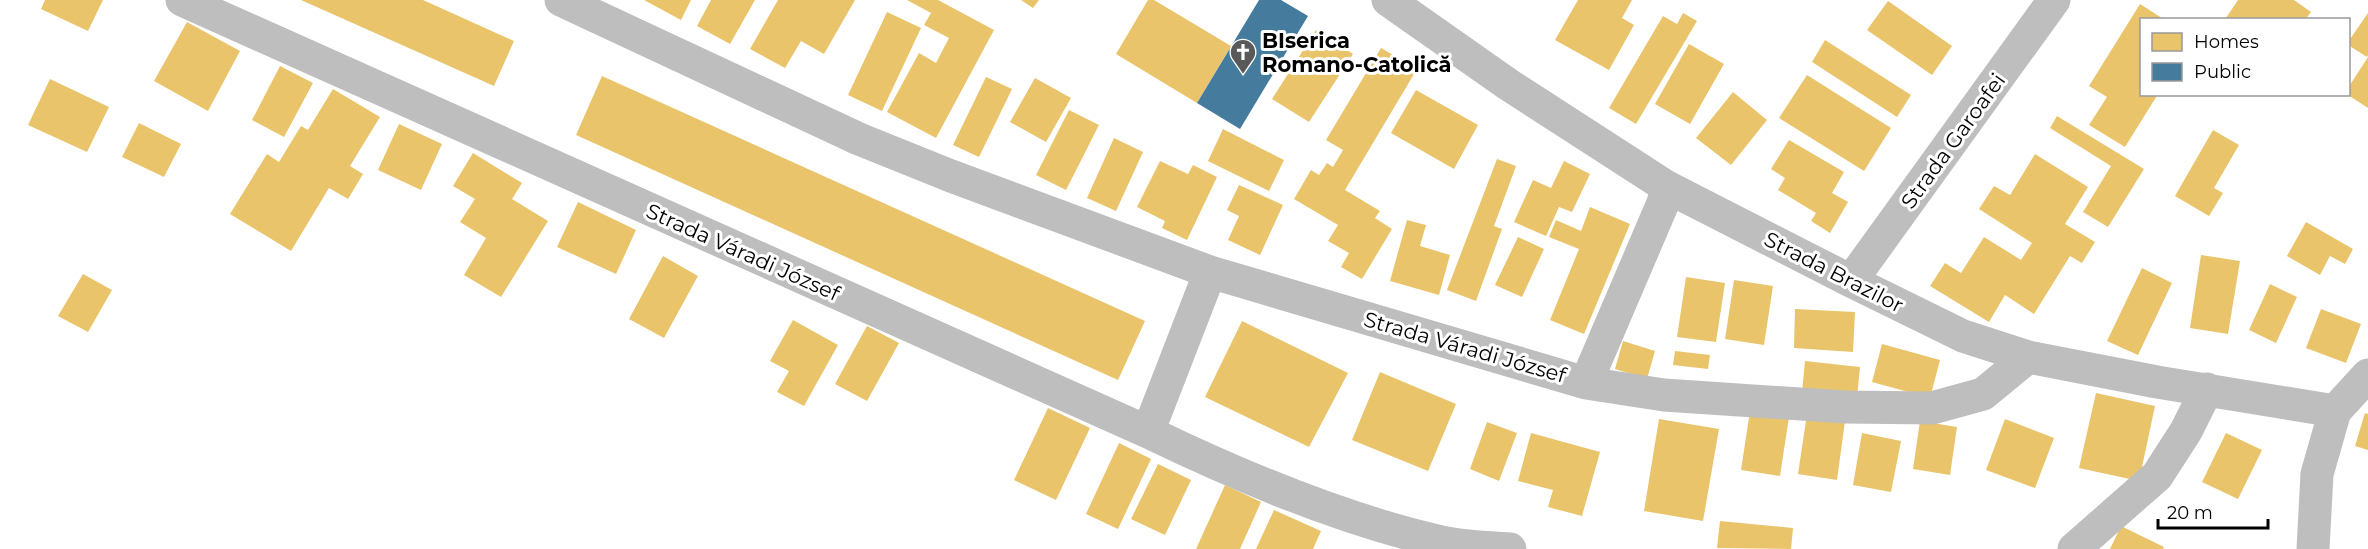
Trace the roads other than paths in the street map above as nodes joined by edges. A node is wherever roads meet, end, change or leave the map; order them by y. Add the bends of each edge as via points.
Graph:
1 (182, 0) edge
2 (561, 0) edge
3 (1388, 0) edge
4 (2054, 0) edge
5 (1667, 187) junction
6 (1210, 272) junction
7 (1851, 281) junction
8 (2028, 357) junction
9 (2368, 375) edge
10 (1586, 383) junction
11 (2206, 389) junction
12 (2335, 411) junction
13 (1148, 432) junction
14 (1510, 549) edge
15 (2074, 549) edge
16 (2313, 549) edge

1 - 13 street, Strada Váradi József
2 - 6 street, Strada Váradi József via 859,139
3 - 5 street, Strada Brazilor via 1509,85
4 - 7 street, Strada Garoafei
5 - 7 street, Strada Brazilor
5 - 10 street, Strada Váradi József
6 - 10 street, Strada Váradi József
6 - 13 street
7 - 8 street, Strada Brazilor via 1963,336
8 - 10 street via 1983,394 1932,408 1845,407 1664,395
8 - 11 street, Strada Brazilor
9 - 12 street
11 - 12 street, Strada Brazilor
11 - 15 street via 2186,431 2157,476
12 - 16 street via 2318,474
13 - 14 street, Strada Váradi József via 1214,464 1375,525 1444,542

